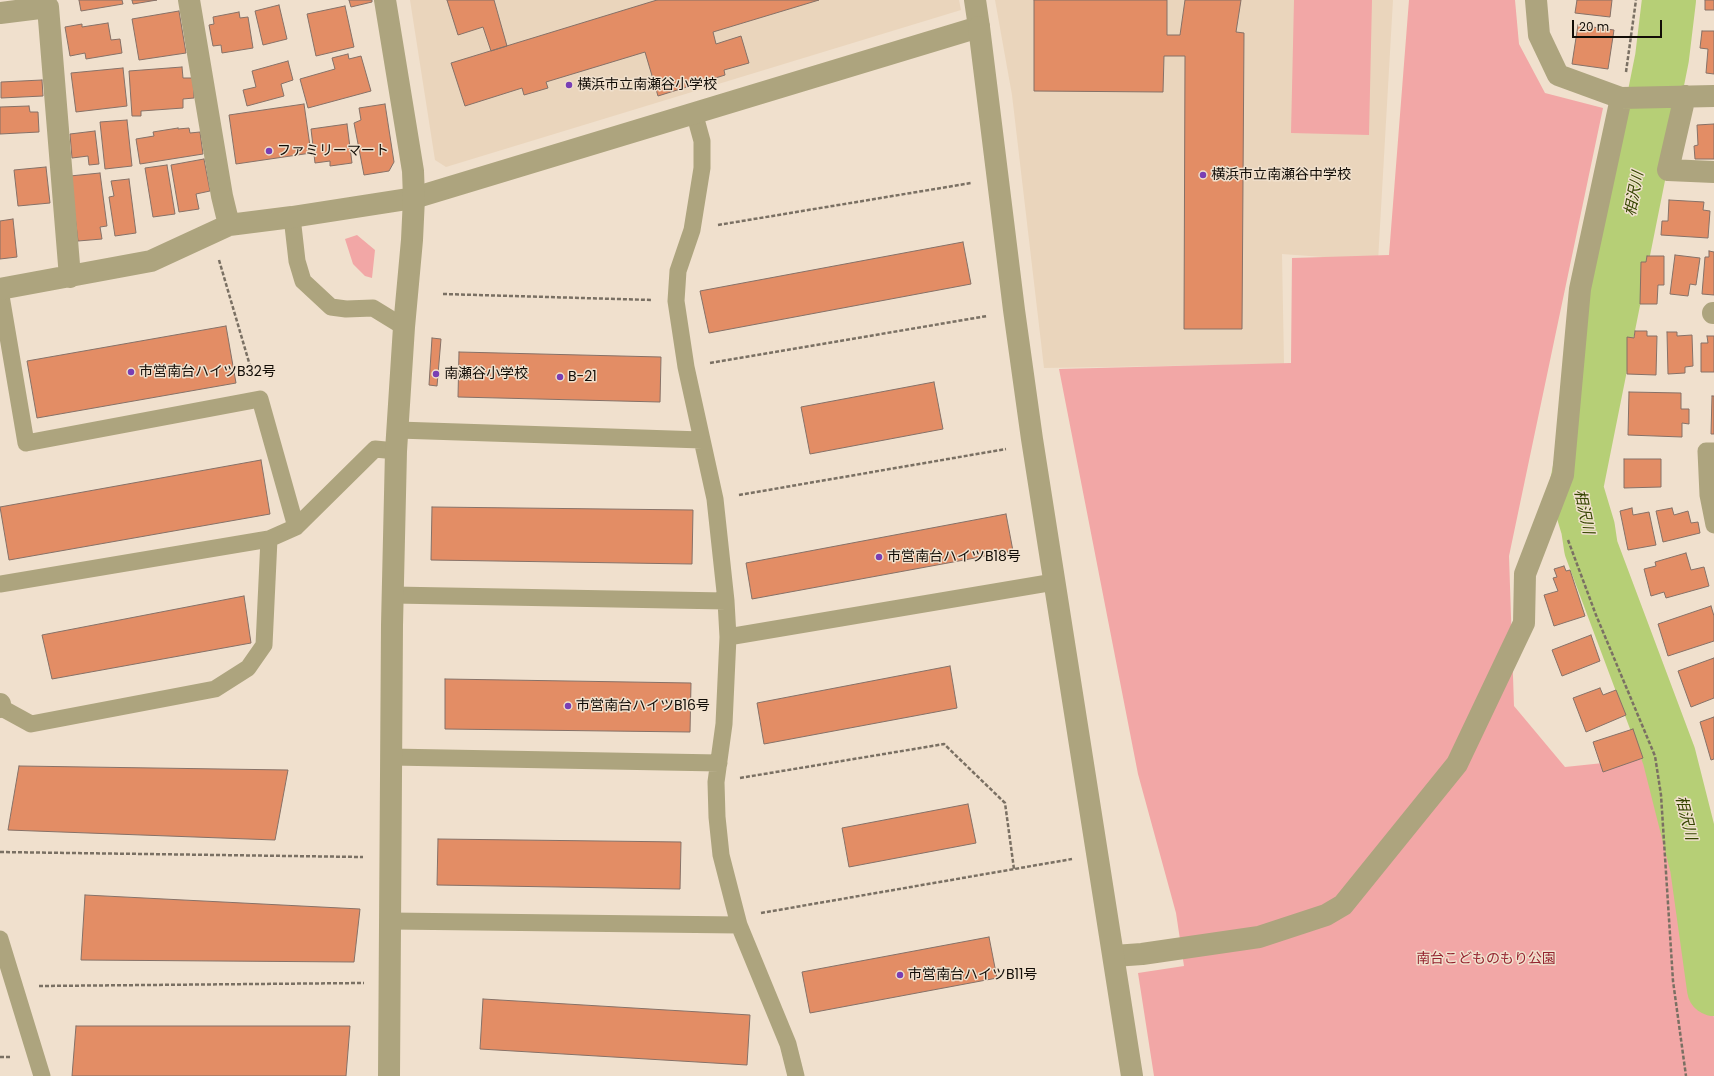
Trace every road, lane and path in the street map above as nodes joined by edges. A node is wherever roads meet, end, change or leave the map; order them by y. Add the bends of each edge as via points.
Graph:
1 (189, 0) edge
2 (385, 0) edge
3 (975, 0) edge
4 (1536, 0) edge
5 (1636, 0) edge
6 (55, 4) edge
7 (0, 13) edge
8 (979, 27) junction
9 (1679, 96) junction
10 (1714, 96) edge
11 (1629, 97) junction
12 (694, 112) junction
13 (1714, 172) edge
14 (978, 182) dead end
15 (414, 198) junction
16 (292, 217) junction
17 (229, 225) junction
18 (692, 230) junction
19 (218, 259) dead end
20 (70, 277) junction
21 (0, 290) edge
22 (443, 294) dead end
23 (676, 301) junction
24 (994, 315) dead end
25 (404, 327) junction
26 (686, 367) junction
27 (260, 399) junction
28 (397, 440) junction
29 (702, 440) junction
30 (1012, 448) dead end
31 (1714, 451) edge
32 (715, 498) junction
33 (1714, 525) edge
34 (296, 527) junction
35 (1568, 535) dead end
36 (269, 539) junction
37 (1054, 582) junction
38 (0, 584) edge
39 (393, 595) junction
40 (726, 601) junction
41 (728, 637) junction
42 (0, 706) edge
43 (391, 757) junction
44 (719, 763) junction
45 (716, 782) junction
46 (0, 852) edge
47 (368, 857) dead end
48 (1078, 858) dead end
49 (1014, 869) junction
50 (390, 921) junction
51 (739, 925) junction
52 (0, 939) edge
53 (1114, 956) junction
54 (368, 983) dead end
55 (14, 986) junction
56 (42, 1076) edge
57 (389, 1076) edge
58 (796, 1076) edge
59 (1132, 1076) edge
60 (1686, 1076) edge

1 - 17 street
2 - 15 street via 413,171
3 - 8 street
4 - 11 street via 1539,35 1558,75
5 - 11 path via 1626,73
6 - 7 street
6 - 20 street
8 - 12 street
8 - 37 street via 1015,318
9 - 10 street
9 - 11 street
9 - 13 street via 1668,170
11 - 53 street via 1580,288 1563,475 1526,574 1524,623 1456,764 1343,905 1326,915 1259,938
12 - 15 street
12 - 18 lane via 702,141 702,168
14 - 18 path
15 - 16 street
15 - 25 street
16 - 17 street
16 - 25 lane via 296,261 303,281 331,307 373,308
17 - 20 street via 151,261
18 - 23 lane via 678,270
19 - 27 path
20 - 21 street
21 - 27 lane via 26,443
22 - 23 path
23 - 26 lane
24 - 26 path
25 - 28 street
26 - 29 lane
27 - 34 lane
28 - 29 lane
28 - 34 lane via 375,449
28 - 39 street
29 - 32 lane
30 - 32 path
31 - 33 lane via 1706,451 1708,495
32 - 40 lane
34 - 36 lane
35 - 60 path via 1568,542 1596,615 1655,756 1661,795 1673,981
36 - 38 lane
36 - 42 lane via 264,645 248,668 215,689 31,724
37 - 41 lane
37 - 53 street
39 - 40 lane
39 - 43 street
40 - 41 lane
41 - 44 lane via 724,724
43 - 44 lane
43 - 50 street
44 - 45 lane
45 - 49 path via 944,744 1005,803
45 - 51 lane via 722,855
46 - 47 path
48 - 49 path
49 - 51 path via 755,914
50 - 51 lane
50 - 57 street
51 - 58 lane via 788,1044
52 - 55 lane
53 - 59 street
54 - 55 path
55 - 56 lane

